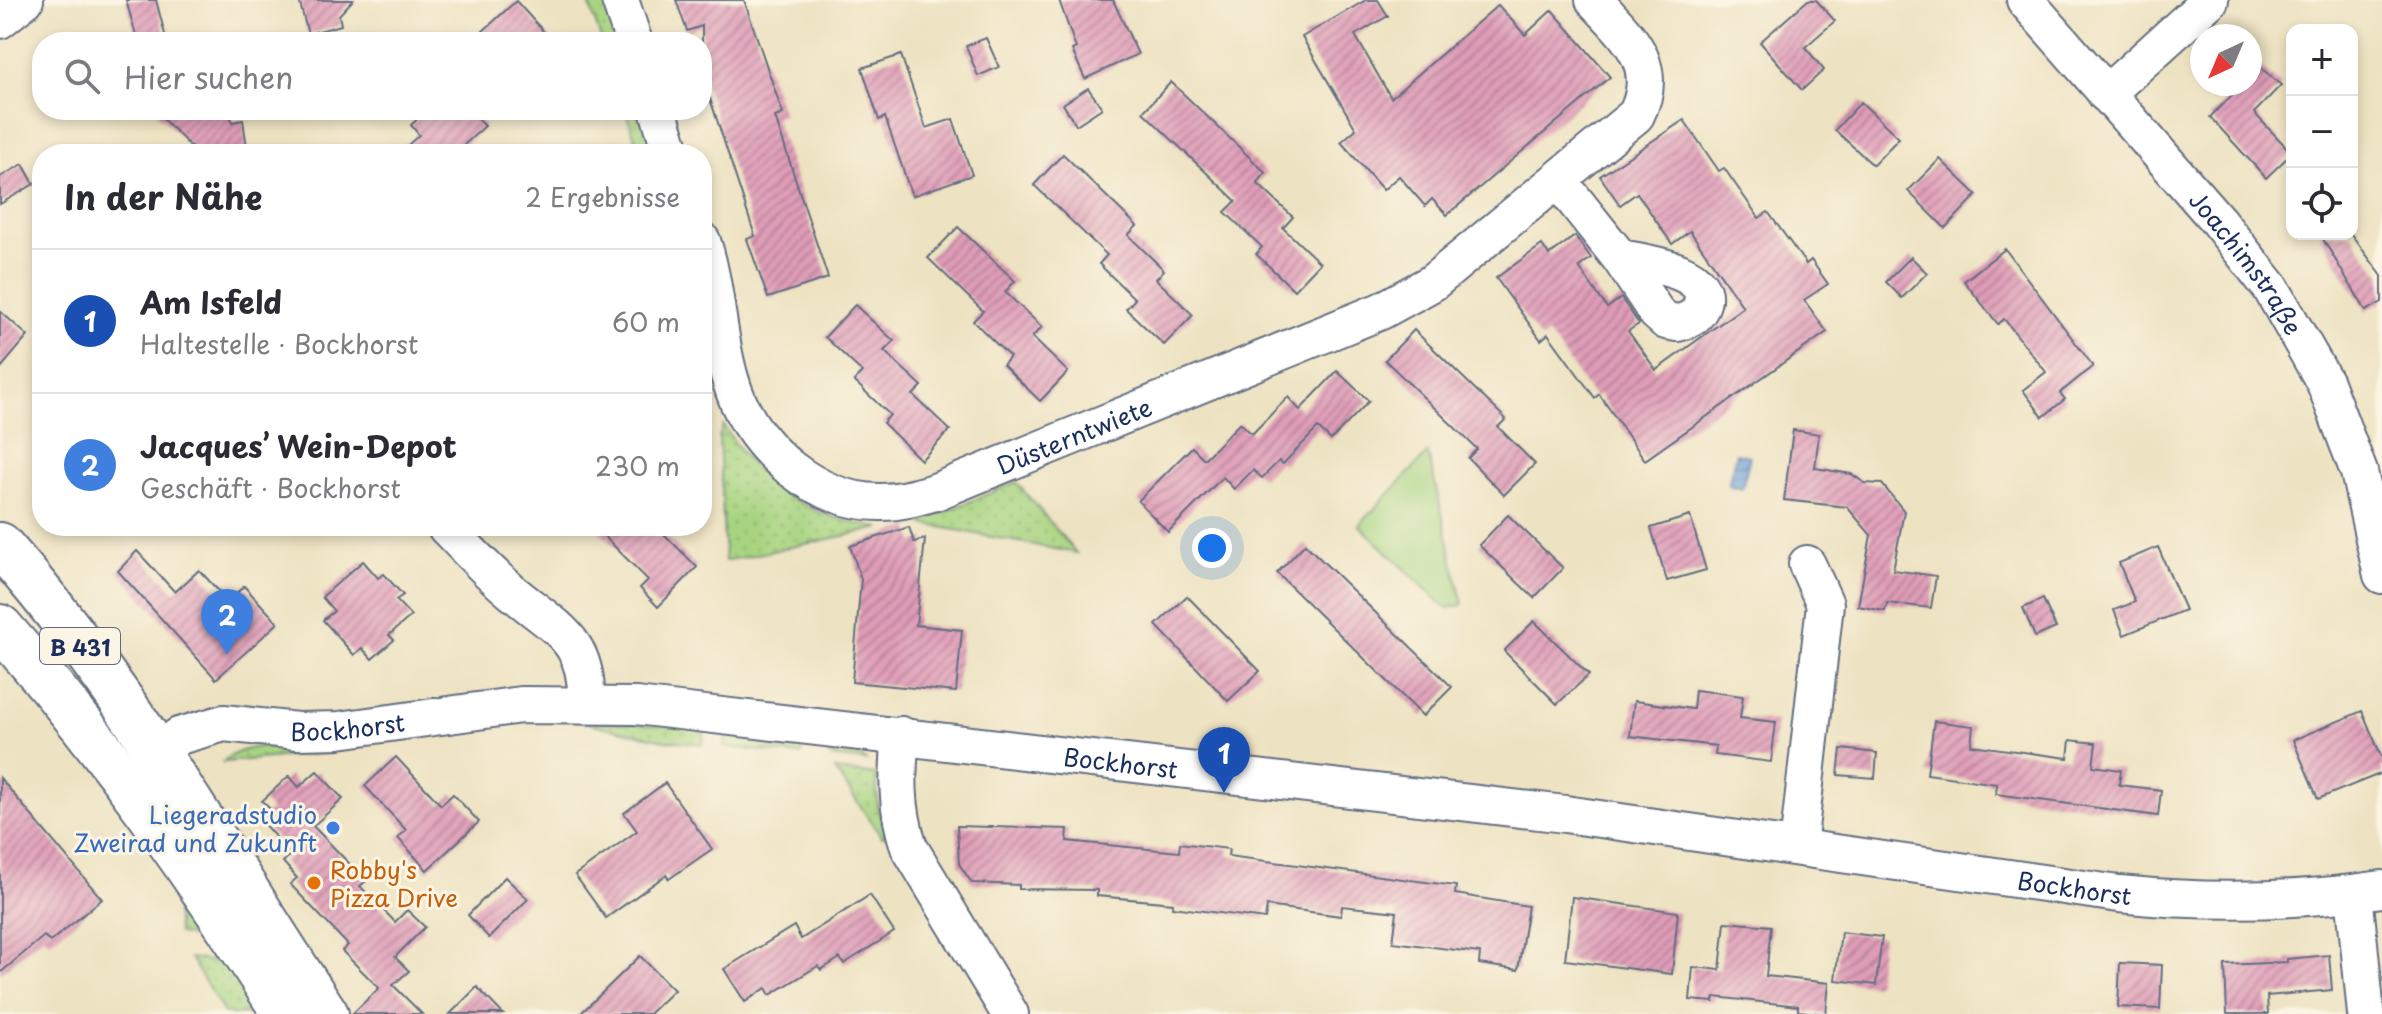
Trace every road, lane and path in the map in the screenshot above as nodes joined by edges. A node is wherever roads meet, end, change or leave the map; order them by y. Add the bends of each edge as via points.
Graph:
1 (25, 0) edge
2 (620, 0) edge
3 (1594, 0) edge
4 (2025, 0) edge
5 (2210, 0) edge
6 (0, 20) edge
7 (631, 32) edge
8 (2106, 94) junction
9 (661, 120) edge
10 (669, 144) edge
11 (1559, 181) junction
12 (1620, 258) dead end
13 (712, 288) edge
14 (455, 536) edge
15 (0, 545) edge
16 (1807, 564) dead end
17 (2382, 575) edge
18 (0, 627) edge
19 (586, 704) junction
20 (901, 735) junction
21 (138, 765) junction
22 (1798, 847) junction
23 (2368, 891) edge
24 (285, 1014) edge
25 (326, 1014) edge
26 (1010, 1014) edge
27 (2366, 1014) edge

1 - 6 street
2 - 7 street
3 - 11 street, Düsterntwiete via 1634,45 1648,77 1646,96 1636,115
4 - 8 street, Joachimstraße
5 - 8 street
8 - 17 street, Joachimstraße via 2271,288 2325,383 2359,472
9 - 10 street
11 - 12 street
11 - 13 street, Düsterntwiete via 1407,299 935,492 881,502 855,500 809,482 784,463 749,420 734,391
14 - 19 street via 572,641 582,658
15 - 21 main road, B 431 via 58,615
16 - 22 street via 1825,604
18 - 21 main road, B 431 via 40,672 110,725
19 - 20 street, Bockhorst
19 - 21 street, Bockhorst via 521,705 339,730 224,723 179,736
20 - 22 street, Bockhorst
20 - 26 street via 896,789 909,847
21 - 24 main road, B 431
21 - 25 main road, B 431
22 - 23 street, Bockhorst via 2159,898 2285,900
23 - 27 street, Bockhorst

